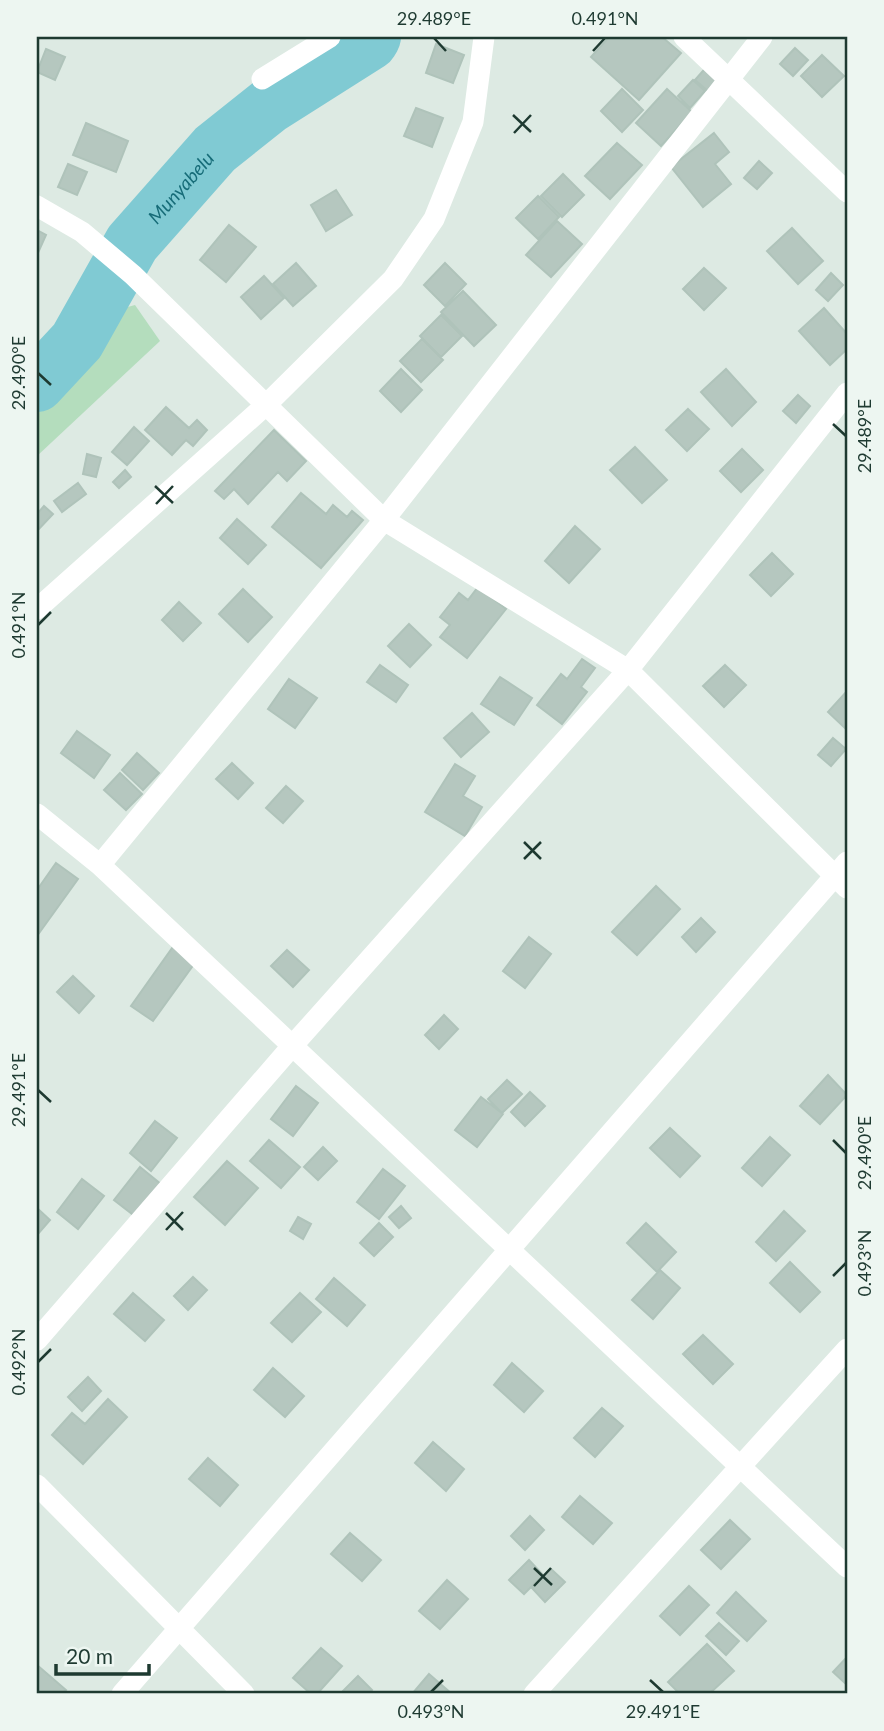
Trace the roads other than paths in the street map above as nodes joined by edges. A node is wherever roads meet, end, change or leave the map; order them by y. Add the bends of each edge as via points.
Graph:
1 (330, 37) edge
2 (484, 37) edge
3 (684, 37) edge
4 (762, 37) edge
5 (262, 79) dead end
6 (727, 80) junction
7 (847, 192) edge
8 (37, 206) edge
9 (847, 393) edge
10 (267, 404) junction
11 (384, 520) junction
12 (37, 609) edge
13 (628, 670) junction
14 (37, 814) edge
15 (100, 865) junction
16 (843, 875) edge
17 (293, 1045) junction
18 (508, 1249) junction
19 (37, 1340) edge
20 (847, 1349) edge
21 (743, 1467) junction
22 (37, 1485) edge
23 (847, 1567) edge
24 (178, 1630) junction
25 (122, 1694) edge
26 (244, 1694) edge
27 (534, 1694) edge

1 - 5 street
2 - 10 street via 473,122 434,219 393,279
3 - 6 street
4 - 6 street
6 - 7 street
6 - 11 street
8 - 10 street via 82,232 133,275
9 - 13 street
10 - 11 street
10 - 12 street
11 - 13 street
11 - 15 street
13 - 16 street
13 - 17 street
14 - 15 street
15 - 17 street
16 - 18 street
17 - 18 street
17 - 19 street
18 - 21 street
18 - 24 street
20 - 21 street
21 - 23 street
21 - 27 street
22 - 24 street
24 - 25 street
24 - 26 street

